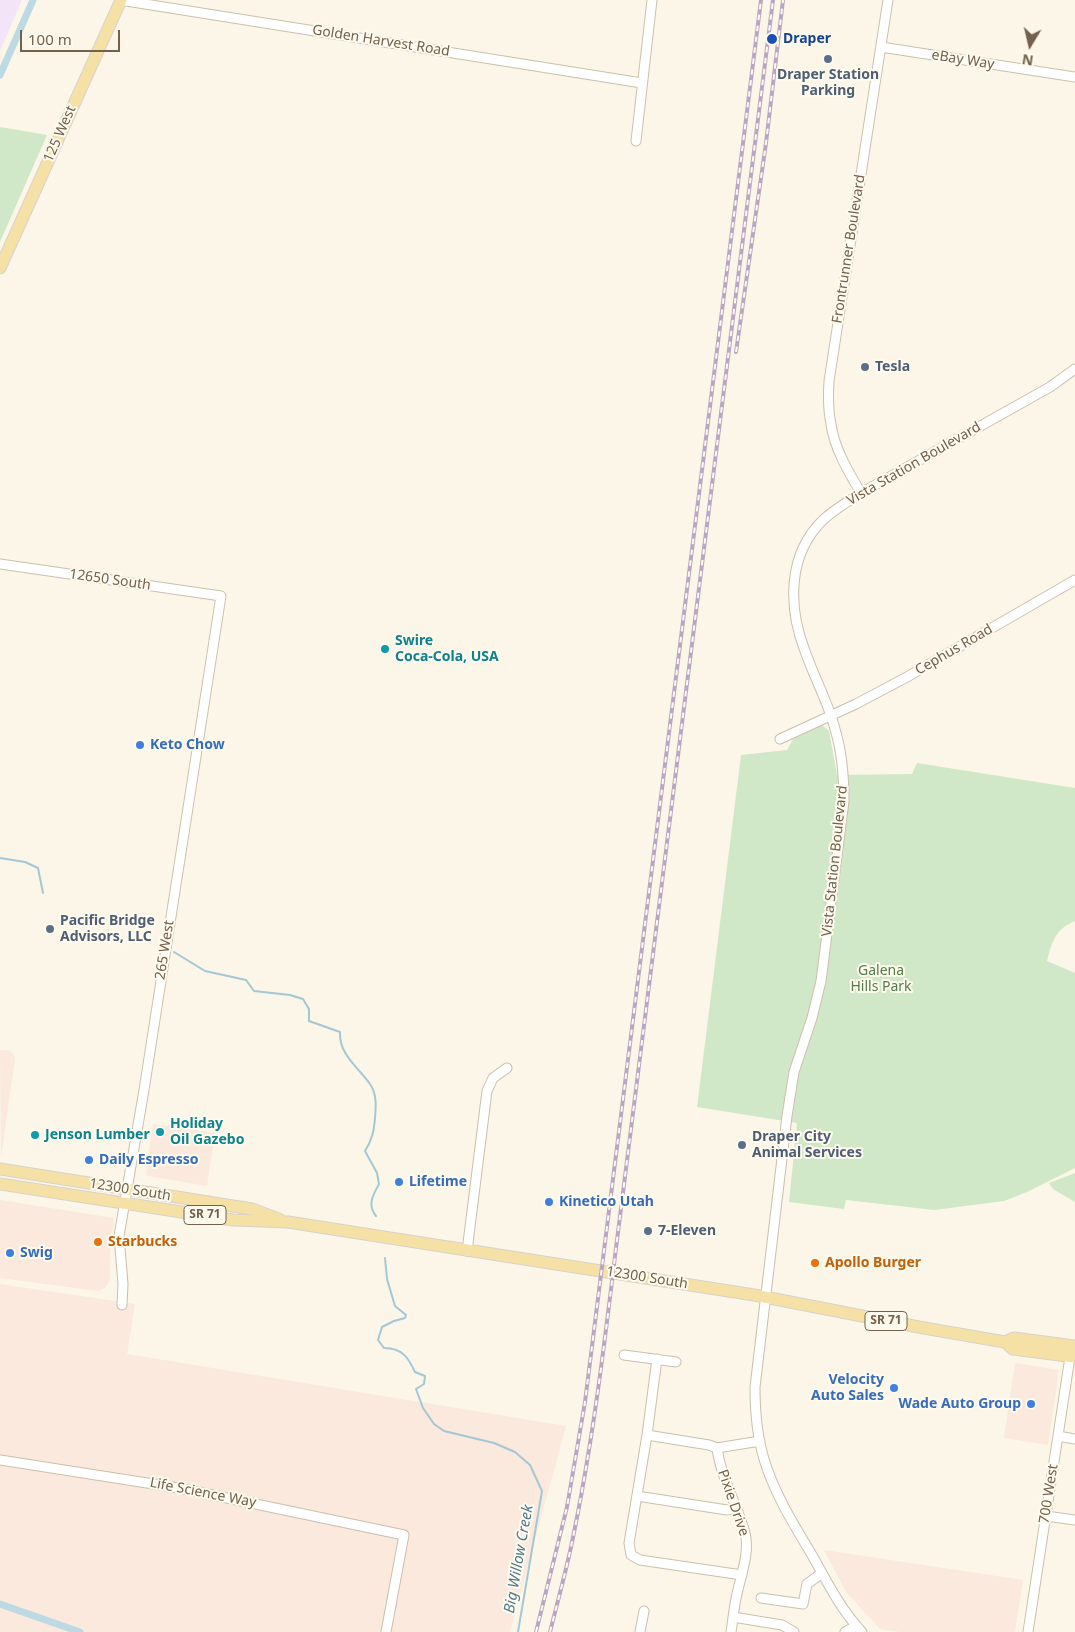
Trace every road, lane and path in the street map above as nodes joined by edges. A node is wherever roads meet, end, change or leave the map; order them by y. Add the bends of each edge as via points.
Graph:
1 (120, 0) edge
2 (652, 0) edge
3 (888, 0) edge
4 (881, 47) junction
5 (1075, 77) edge
6 (642, 83) junction
7 (636, 141) dead end
8 (0, 268) edge
9 (1075, 369) edge
10 (861, 493) junction
11 (0, 564) edge
12 (1075, 580) edge
13 (221, 596) joint
14 (830, 715) junction
15 (780, 739) dead end
16 (507, 1068) dead end
17 (0, 1169) edge
18 (0, 1184) edge
19 (126, 1189) junction
20 (124, 1202) junction
21 (288, 1222) junction
22 (467, 1250) junction
23 (767, 1297) junction
24 (122, 1305) dead end
25 (1006, 1342) junction
26 (1075, 1346) edge
27 (624, 1354) dead end
28 (1072, 1357) edge
29 (657, 1359) junction
30 (676, 1362) dead end
31 (1071, 1382) edge
32 (647, 1435) junction
33 (1058, 1436) junction
34 (1075, 1439) edge
35 (760, 1440) junction
36 (717, 1448) junction
37 (0, 1460) edge
38 (637, 1496) junction
39 (736, 1508) junction
40 (1046, 1516) junction
41 (1075, 1520) edge
42 (822, 1573) junction
43 (742, 1575) junction
44 (762, 1598) dead end
45 (644, 1611) dead end
46 (733, 1617) junction
47 (859, 1629) edge
48 (386, 1632) edge
49 (640, 1632) edge
50 (731, 1632) edge
51 (794, 1632) edge
52 (846, 1632) edge
53 (1028, 1632) edge

1 - 6 street, Golden Harvest Road
1 - 8 main road, 125 West
2 - 6 street
3 - 4 street, Frontrunner Boulevard
4 - 5 street, eBay Way
4 - 10 street, Frontrunner Boulevard via 828,402 831,426 839,449
6 - 7 street
9 - 10 street, Vista Station Boulevard via 1050,388
10 - 14 street, Vista Station Boulevard via 824,519 810,535 798,558 795,574 794,607 799,632
11 - 13 street, 12650 South
12 - 14 street, Cephus Road via 907,677
13 - 19 street, 265 West
14 - 15 street, Cephus Road
14 - 23 street, Vista Station Boulevard via 844,774 844,801 821,981 794,1072
16 - 22 street via 493,1078 487,1092
17 - 19 main road, 12300 South / SR 71
18 - 20 main road, 12300 South / SR 71
19 - 20 street, 265 West
19 - 21 main road, 12300 South / SR 71 via 252,1209
20 - 21 main road, 12300 South / SR 71 via 233,1220
20 - 24 street, 265 West via 118,1236
21 - 22 main road, 12300 South / SR 71
22 - 23 main road, 12300 South / SR 71
23 - 25 main road, 12300 South / SR 71
23 - 35 street, Vista Station Boulevard via 755,1387 755,1415
25 - 26 main road, 12300 South / SR 71 via 1014,1338
25 - 28 main road, 12300 South / SR 71 via 1013,1349
27 - 29 street
28 - 31 street, 700 West
29 - 30 street
29 - 32 street
31 - 33 street, 700 West
32 - 36 street
32 - 38 street
33 - 34 street
33 - 40 street, 700 West
35 - 36 street
35 - 42 street, Vista Station Boulevard via 769,1474
36 - 39 street, Pixie Drive via 719,1464
37 - 48 street, Life Science Way via 188,1489 404,1535
38 - 39 street via 727,1510
38 - 43 street via 629,1549 631,1555
39 - 43 street, Pixie Drive via 746,1534
40 - 41 street
40 - 53 street, 700 West
42 - 44 street via 807,1584 803,1604
42 - 47 street, Vista Station Boulevard
43 - 46 street, Pixie Drive
45 - 49 street
46 - 50 street, Pixie Drive
46 - 51 street via 782,1625
47 - 52 street

